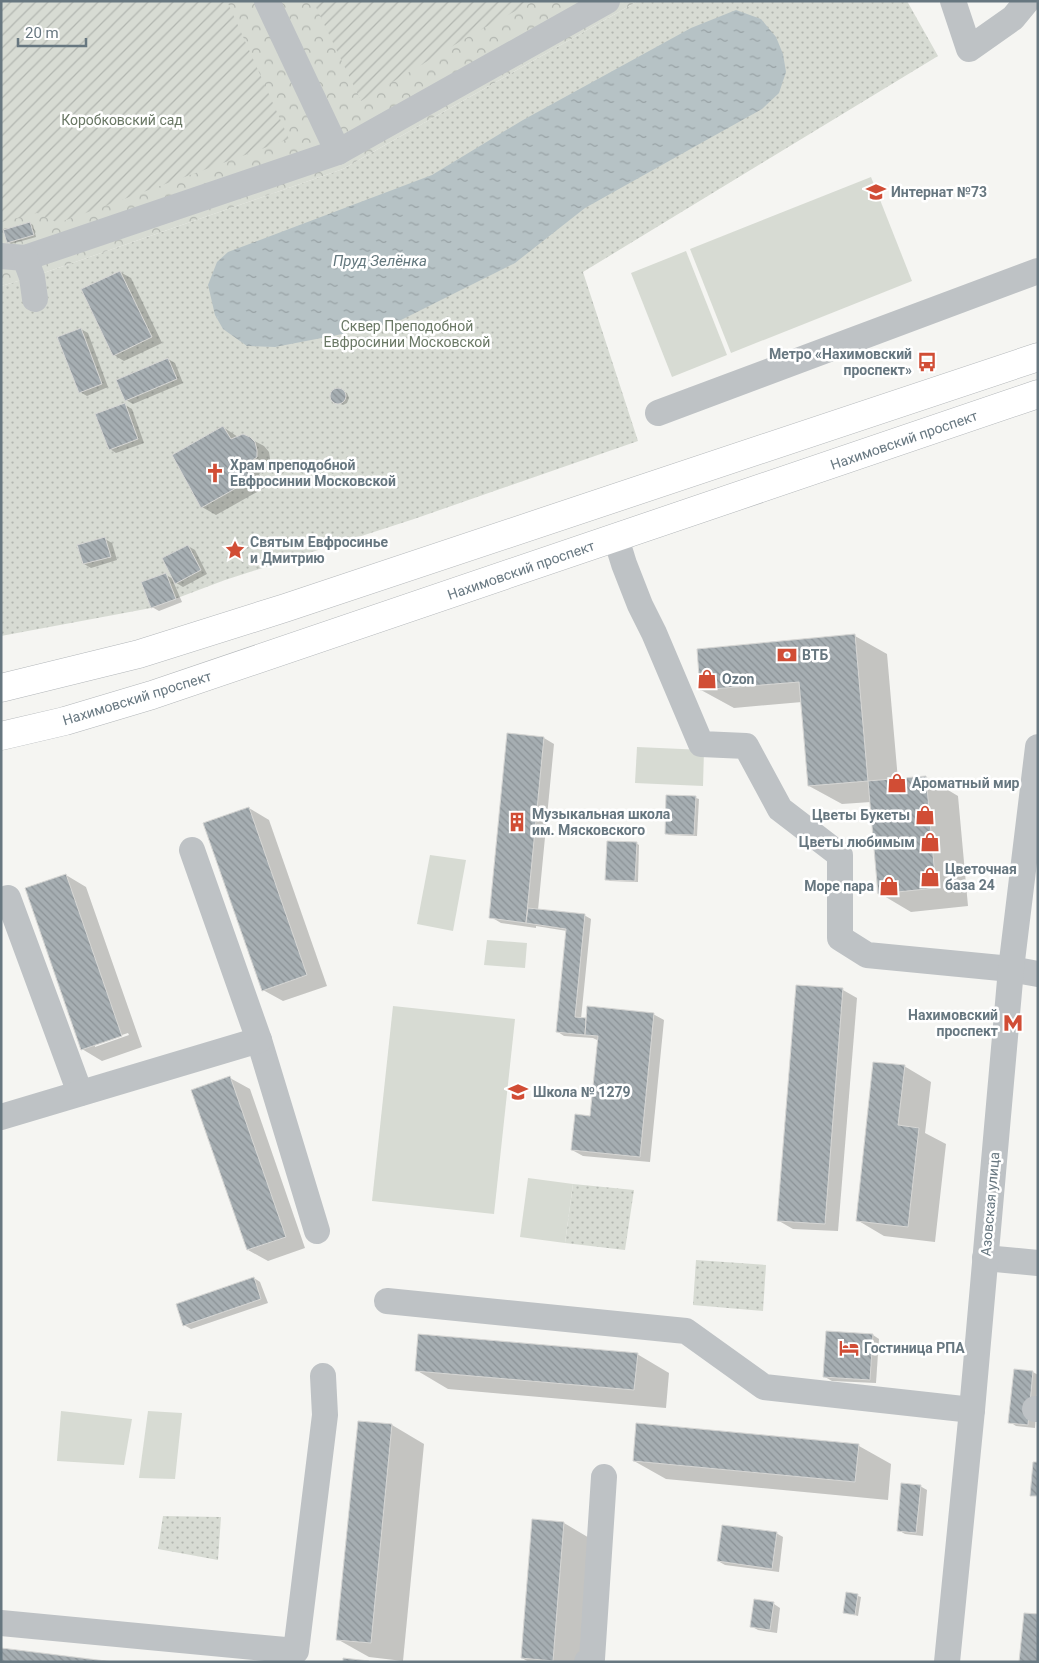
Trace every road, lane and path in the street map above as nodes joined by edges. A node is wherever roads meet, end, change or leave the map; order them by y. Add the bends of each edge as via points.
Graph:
1 (267, 1) edge
2 (607, 1) edge
3 (953, 1) edge
4 (1027, 1) edge
5 (338, 152) junction
6 (13, 257) edge
7 (1038, 271) edge
8 (35, 299) dead end
9 (1038, 357) edge
10 (1038, 394) edge
11 (658, 413) dead end
12 (616, 538) junction
13 (1, 688) edge
14 (1, 736) edge
15 (1038, 747) edge
16 (192, 850) dead end
17 (8, 898) dead end
18 (1011, 969) junction
19 (1038, 974) edge
20 (259, 1040) junction
21 (80, 1093) junction
22 (1, 1116) edge
23 (317, 1231) dead end
24 (986, 1258) junction
25 (1038, 1263) edge
26 (387, 1301) dead end
27 (323, 1376) dead end
28 (972, 1410) junction
29 (604, 1477) dead end
30 (1, 1623) edge
31 (588, 1662) edge
32 (947, 1662) edge

1 - 5 street
2 - 5 street
3 - 4 street via 969,49 1013,18
5 - 6 street
6 - 8 street via 32,277
7 - 11 street
9 - 13 main road via 285,608 139,654
10 - 12 main road, Нахимовский проспект
12 - 14 main road, Нахимовский проспект via 152,695
12 - 18 street via 640,605 701,744 746,746 780,810 840,855 840,938 867,955
15 - 18 street, Азовская улица
16 - 20 street
17 - 21 street
18 - 19 street
18 - 24 street, Азовская улица
20 - 21 street
20 - 23 street
21 - 22 street
24 - 25 street
24 - 28 street, Азовская улица
26 - 28 street via 686,1331 764,1387
27 - 30 street via 325,1415 296,1651
28 - 32 street, Азовская улица
29 - 31 street via 592,1659

